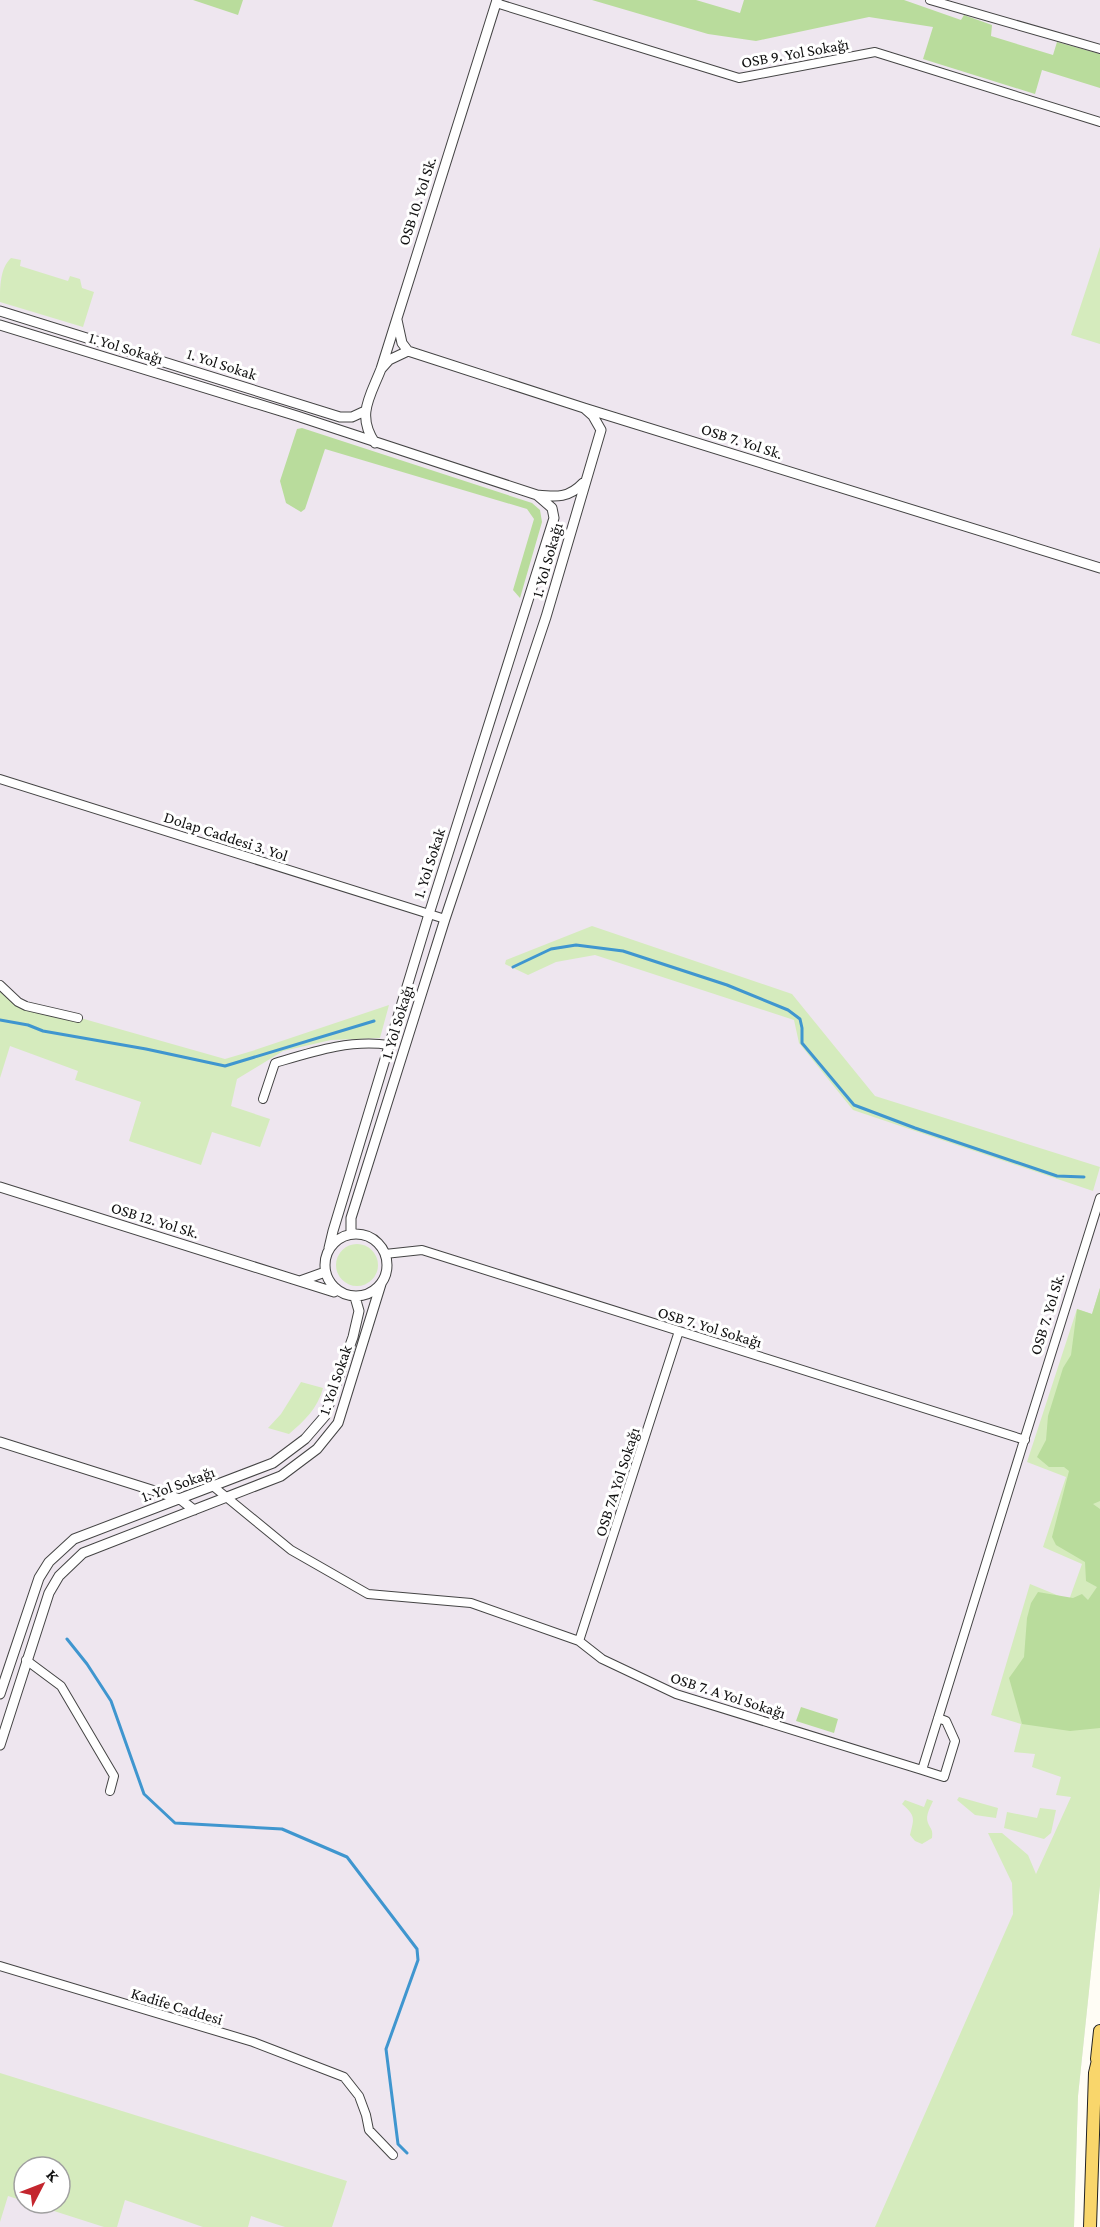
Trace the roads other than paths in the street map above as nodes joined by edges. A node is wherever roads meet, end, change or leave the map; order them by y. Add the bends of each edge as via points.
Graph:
1 (930, 0) edge
2 (496, 2) edge
3 (1100, 49) edge
4 (1100, 122) edge
5 (0, 311) edge
6 (396, 318) junction
7 (0, 325) edge
8 (408, 351) junction
9 (381, 369) junction
10 (300, 405) junction
11 (584, 408) junction
12 (365, 411) junction
13 (297, 416) junction
14 (622, 418) junction
15 (601, 430) junction
16 (375, 443) junction
17 (585, 481) junction
18 (537, 495) junction
19 (1100, 568) edge
20 (0, 779) edge
21 (429, 914) junction
22 (445, 919) junction
23 (0, 985) edge
24 (78, 1018) dead end
25 (389, 1045) junction
26 (263, 1099) dead end
27 (0, 1187) edge
28 (1100, 1198) edge
29 (351, 1234) junction
30 (329, 1248) junction
31 (385, 1254) junction
32 (325, 1272) junction
33 (300, 1281) junction
34 (381, 1284) junction
35 (337, 1290) junction
36 (355, 1297) junction
37 (679, 1331) junction
38 (1024, 1440) junction
39 (0, 1442) edge
40 (214, 1487) junction
41 (225, 1498) junction
42 (180, 1499) junction
43 (194, 1510) junction
44 (579, 1641) junction
45 (26, 1660) junction
46 (0, 1694) edge
47 (938, 1718) junction
48 (0, 1745) edge
49 (922, 1770) junction
50 (110, 1791) dead end
51 (0, 1966) edge
52 (1100, 2031) edge
53 (1100, 2052) edge
54 (1095, 2073) junction
55 (393, 2155) dead end
56 (1090, 2227) edge

1 - 3 street
2 - 4 street, OSB 9. Yol Sokağı via 739,78 875,52
2 - 6 street, OSB 10. Yol Sk.
5 - 10 street, 1. Yol Sokak
6 - 8 street
6 - 9 street, OSB 10. Yol Sk.
7 - 13 street, 1. Yol Sokağı
8 - 9 street via 389,360
8 - 11 street, OSB 7. Yol Sk.
9 - 12 street, OSB 10. Yol Sk.
10 - 12 street, 1. Yol Sokak via 340,417
10 - 13 street
11 - 14 street, OSB 7. Yol Sk.
11 - 15 street
12 - 16 street via 366,426
13 - 16 street, 1. Yol Sokağı
14 - 15 street
14 - 19 street, OSB 7. Yol Sk.
15 - 17 street
16 - 18 street, 1. Yol Sokağı
17 - 18 street, 1. Yol Sokağı via 575,492 561,497
17 - 22 street, 1. Yol Sokağı via 546,618
18 - 21 street, 1. Yol Sokak via 552,508 554,518
20 - 21 street, Dolap Caddesi 3. Yol
21 - 22 street, Dolap Caddesi 3. Yol
21 - 25 street, 1. Yol Sokak
22 - 29 street, 1. Yol Sokağı via 351,1218
23 - 24 street via 26,1006
25 - 26 street via 331,1046 275,1062
25 - 30 street, 1. Yol Sokak
27 - 33 street, OSB 12. Yol Sk.
28 - 38 street, OSB 7. Yol Sk.
29 - 30 street
29 - 31 street via 372,1238
30 - 32 street
31 - 34 street via 386,1275
31 - 37 street, OSB 7. Yol Sokağı via 422,1250
32 - 33 street
32 - 35 street
33 - 35 street, OSB 12. Yol Sk.
34 - 36 street via 374,1292
34 - 41 street, 1. Yol Sokak via 338,1422 317,1449 281,1476
35 - 36 street
36 - 40 street, 1. Yol Sokağı via 359,1311 355,1328 326,1416 305,1439 273,1463
37 - 38 street, OSB 7. Yol Sokağı
37 - 44 street, OSB 7A Yol Sokağı
38 - 47 street
39 - 42 street
40 - 41 street, OSB 7. A Yol Sokağı
40 - 42 street, 1. Yol Sokağı
41 - 43 street, 1. Yol Sokak
41 - 44 street, OSB 7. A Yol Sokağı via 291,1550 368,1594 471,1603
42 - 43 street
42 - 46 street, 1. Yol Sokağı via 74,1539 49,1562 39,1578
43 - 45 street, 1. Yol Sokak via 83,1553 59,1576
44 - 49 street, OSB 7. A Yol Sokağı via 602,1659 676,1694
45 - 48 street, 1. Yol Sokak
45 - 50 street via 61,1686 114,1776
47 - 49 street
47 - 49 street, OSB 7. A Yol Sokağı via 946,1721 955,1741 945,1777
51 - 55 street, Kadife Caddesi via 253,2042 344,2077 359,2096 369,2130
52 - 54 main road
53 - 54 main road
54 - 56 main road

